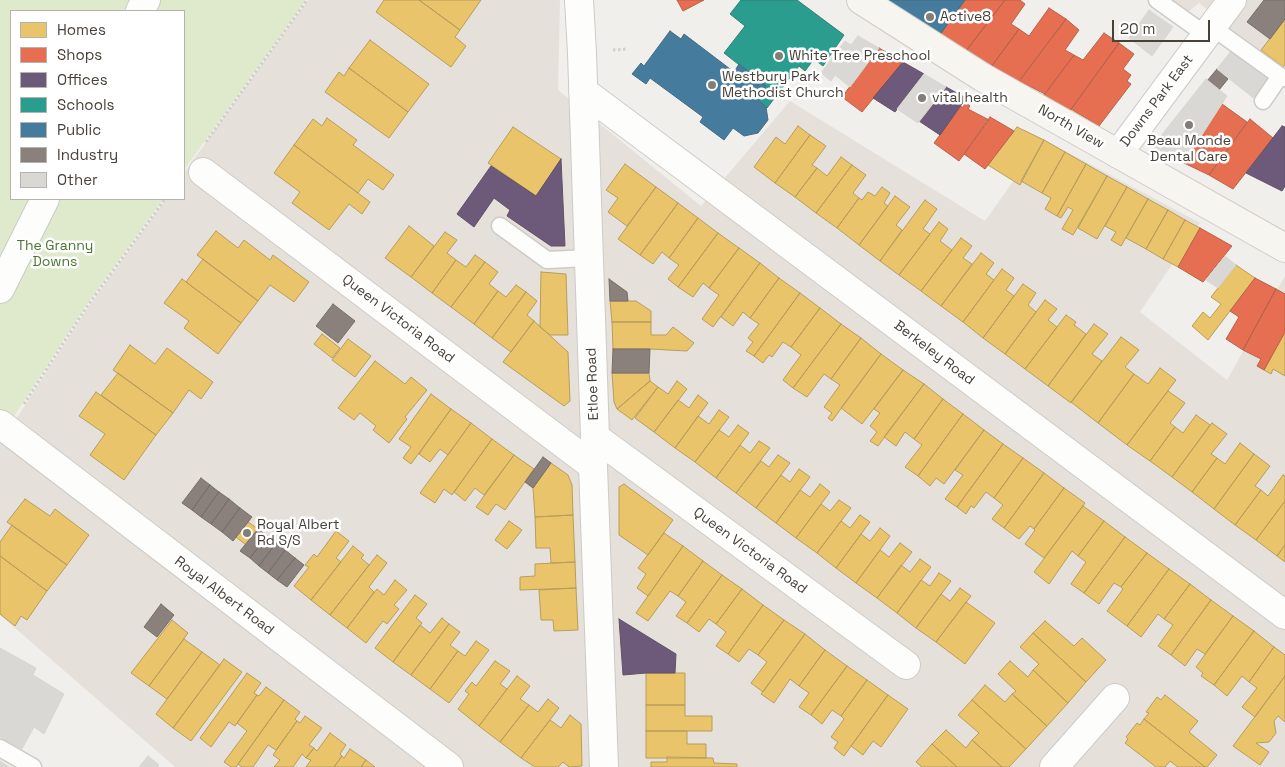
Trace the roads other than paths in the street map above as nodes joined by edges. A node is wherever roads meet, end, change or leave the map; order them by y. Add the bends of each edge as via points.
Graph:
1 (556, 0) edge
2 (861, 0) edge
3 (1157, 0) edge
4 (1232, 0) edge
5 (580, 8) edge
6 (1209, 31) junction
7 (1283, 77) edge
8 (583, 91) junction
9 (1263, 100) dead end
10 (1118, 154) junction
11 (203, 158) road end
12 (44, 200) edge
13 (500, 226) dead end
14 (1285, 248) edge
15 (589, 258) junction
16 (0, 288) edge
17 (3, 427) edge
18 (595, 437) junction
19 (593, 466) junction
20 (1285, 615) edge
21 (906, 665) dead end
22 (1115, 698) dead end
23 (0, 748) edge
24 (33, 767) edge
25 (449, 767) edge
26 (604, 767) edge
27 (1054, 767) edge

1 - 5 street
2 - 10 main road, North View via 982,77
3 - 6 lane
4 - 6 street, Downs Park East
5 - 8 street, Etloe Road
6 - 7 lane
6 - 10 street, Downs Park East
7 - 9 lane
8 - 15 street, Etloe Road
8 - 20 street, Berkeley Road
10 - 14 main road, North View
11 - 19 street, Queen Victoria Road
12 - 16 street
13 - 15 lane via 547,260
15 - 18 street, Etloe Road
17 - 25 street, Royal Albert Road
18 - 19 street, Etloe Road
18 - 21 street, Queen Victoria Road
19 - 26 street, Etloe Road
22 - 27 street
23 - 24 lane

